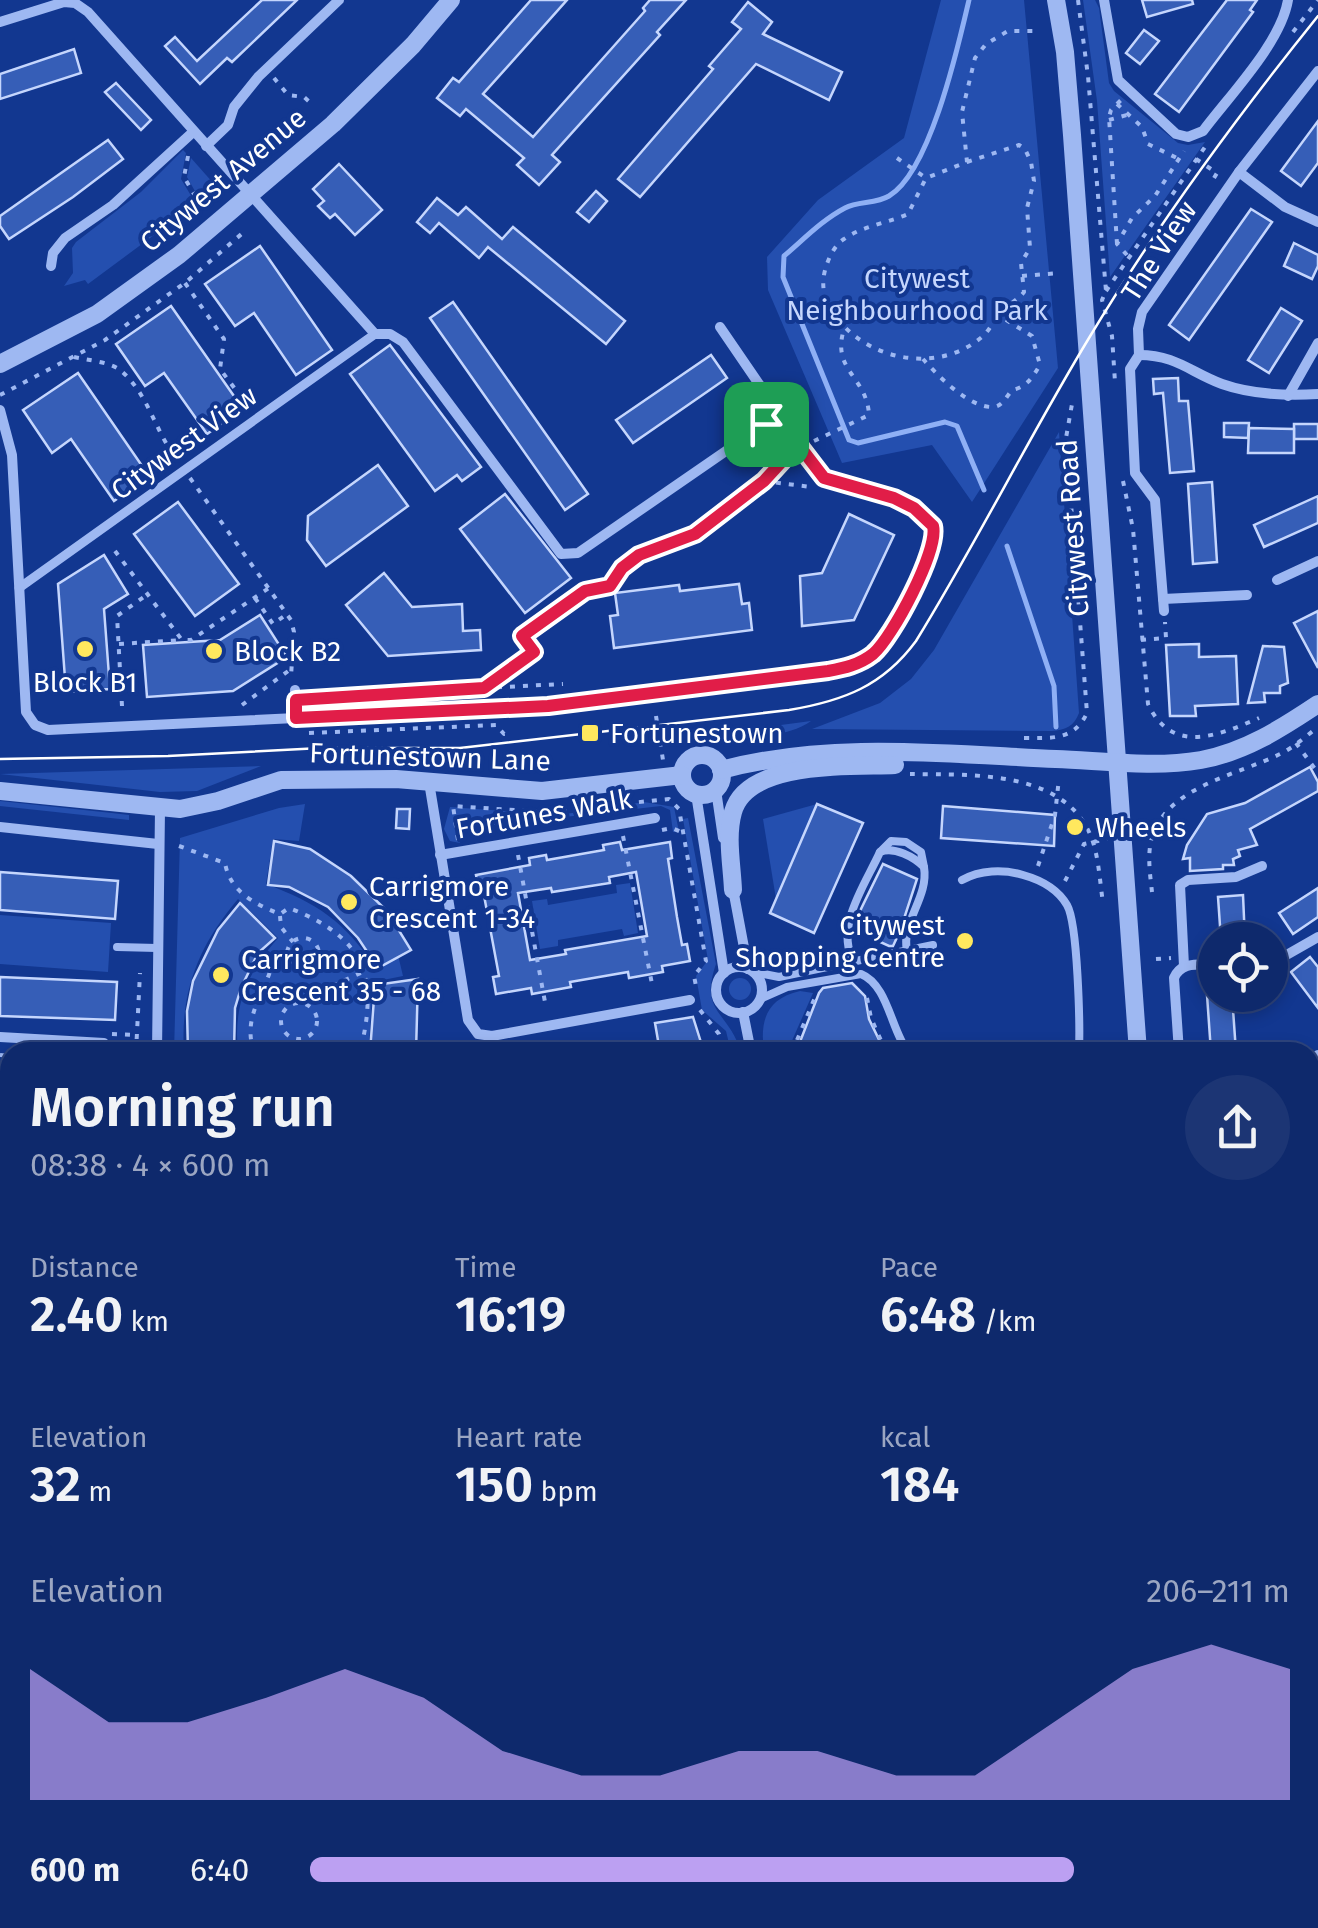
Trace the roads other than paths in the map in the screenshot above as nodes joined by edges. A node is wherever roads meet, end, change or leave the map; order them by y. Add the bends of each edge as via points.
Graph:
1 (339, 0) edge
2 (451, 0) edge
3 (1056, 0) edge
4 (1104, 0) edge
5 (1288, 0) edge
6 (75, 1) edge
7 (0, 22) edge
8 (1318, 70) edge
9 (192, 133) junction
10 (206, 146) junction
11 (1241, 169) junction
12 (251, 196) junction
13 (1318, 222) edge
14 (50, 266) dead end
15 (720, 327) dead end
16 (375, 334) junction
17 (1318, 343) edge
18 (1139, 354) junction
19 (0, 364) edge
20 (1318, 394) edge
21 (1288, 396) junction
22 (0, 410) edge
23 (781, 413) junction
24 (1318, 562) edge
25 (1277, 580) dead end
26 (19, 588) junction
27 (1246, 595) dead end
28 (294, 690) road end
29 (1318, 704) edge
30 (299, 723) junction
31 (944, 756) junction
32 (1116, 764) junction
33 (721, 770) junction
34 (682, 775) junction
35 (429, 782) junction
36 (716, 790) junction
37 (0, 791) edge
38 (696, 794) junction
39 (160, 808) junction
40 (654, 818) dead end
41 (0, 827) edge
42 (158, 844) junction
43 (440, 854) junction
44 (1262, 866) dead end
45 (962, 880) dead end
46 (733, 890) junction
47 (1318, 937) edge
48 (933, 945) dead end
49 (117, 947) dead end
50 (157, 948) junction
51 (907, 951) junction
52 (1288, 954) edge
53 (854, 962) junction
54 (1198, 965) edge
55 (1184, 966) junction
56 (751, 970) junction
57 (724, 972) junction
58 (760, 999) junction
59 (696, 1000) road end
60 (743, 1012) junction
61 (0, 1037) edge
62 (106, 1038) road end
63 (157, 1042) edge
64 (749, 1042) edge
65 (903, 1042) edge
66 (1078, 1042) edge
67 (1137, 1042) edge
68 (1178, 1042) edge

1 - 10 street via 258,76 228,125
2 - 12 street, Citywest Avenue via 333,124
3 - 32 street, Citywest Road
4 - 5 street via 1118,80 1176,134 1188,137 1203,131 1265,48
6 - 7 street
6 - 9 street
8 - 11 street, The View
9 - 10 street
9 - 14 street via 66,238
10 - 12 street
11 - 13 street via 1285,207
11 - 18 street, The View via 1142,312
12 - 16 street
12 - 19 street, Citywest Avenue via 97,314
15 - 23 street
16 - 23 street via 403,342 561,554 578,553
16 - 26 street, Citywest View
17 - 21 street
18 - 21 street via 1176,360 1219,383
18 - 27 street, The View via 1130,369 1136,472 1155,500 1164,605
20 - 21 street
22 - 26 street via 12,455
23 - 30 street via 824,478 894,498 933,526 931,550 890,634 866,658 828,671 548,706
24 - 25 street
26 - 30 street via 26,712 35,726
28 - 30 street
29 - 32 street, Fortunestown Lane via 1233,751 1200,760
31 - 32 street, Fortunestown Lane
31 - 33 street, Fortunestown Lane via 809,754
31 - 46 street via 922,764 792,772 755,785 732,818
32 - 67 street, Citywest Road
33 - 34 street, Fortunestown Lane via 702,755 690,759
33 - 36 street
34 - 35 street, Fortunestown Lane via 542,790
34 - 38 street
35 - 39 street, Fortunestown Lane via 281,780 218,801
35 - 43 street
36 - 38 street
36 - 46 street
37 - 39 street, Fortunestown Lane
38 - 57 street
39 - 42 street
40 - 43 street, Fortunes Walk
41 - 42 street
42 - 50 street
43 - 59 street via 468,1020 478,1034
44 - 55 street via 1180,885
45 - 66 lane via 1011,872 1058,894 1071,918
46 - 56 street
47 - 52 street
48 - 51 lane
49 - 50 lane
50 - 63 street
51 - 53 lane
51 - 53 lane via 905,934 926,884 924,867 891,849 880,852 848,924
53 - 56 lane via 779,977
54 - 55 street
55 - 68 street via 1174,978
56 - 57 street
56 - 58 street via 762,984
57 - 60 street via 718,1000
58 - 60 street
58 - 65 lane via 860,974 870,978
60 - 64 street
61 - 62 street

